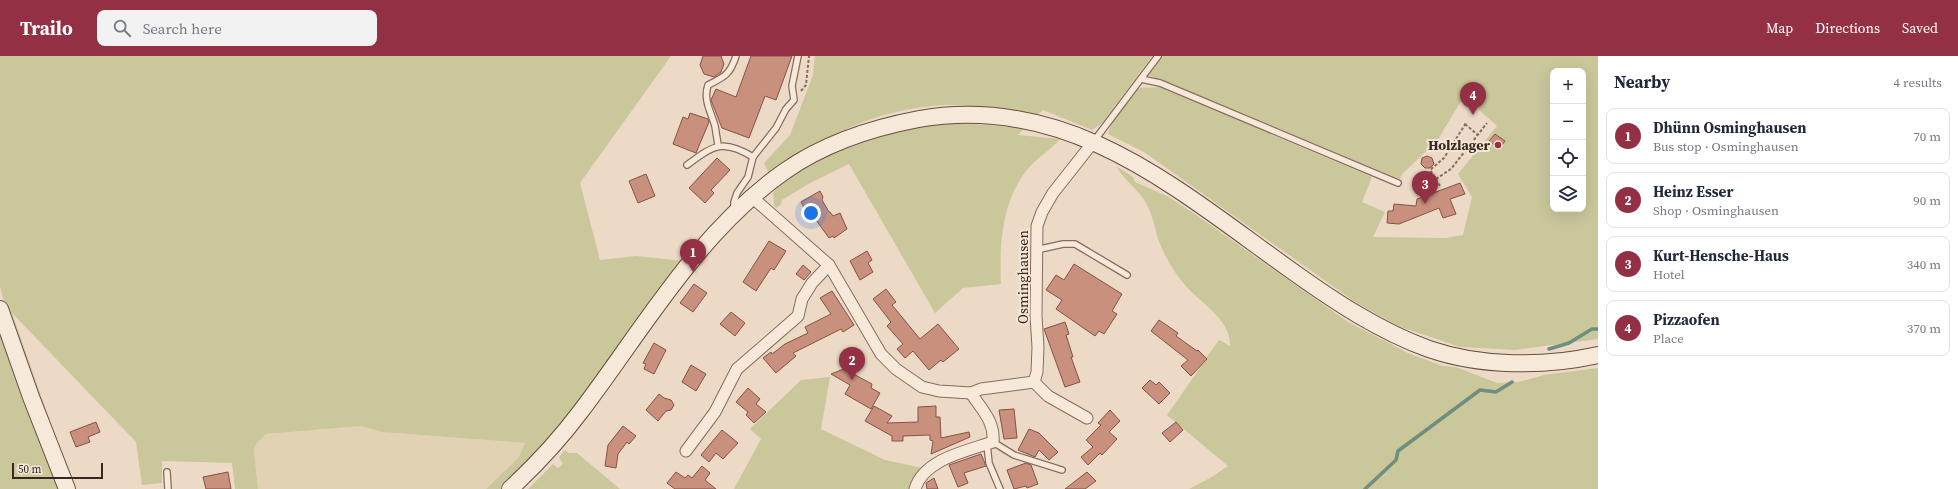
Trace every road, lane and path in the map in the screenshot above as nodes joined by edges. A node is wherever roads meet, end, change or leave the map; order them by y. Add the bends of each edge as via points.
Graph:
1 (736, 56) edge
2 (798, 56) edge
3 (809, 56) edge
4 (1158, 56) edge
5 (1140, 79) junction
6 (794, 100) junction
7 (1487, 123) dead end
8 (1478, 135) junction
9 (1094, 141) junction
10 (718, 145) junction
11 (753, 157) junction
12 (687, 166) dead end
13 (1435, 179) junction
14 (1398, 183) dead end
15 (1440, 186) dead end
16 (753, 198) junction
17 (734, 214) junction
18 (1036, 250) junction
19 (829, 265) junction
20 (1127, 275) dead end
21 (0, 309) edge
22 (1598, 355) edge
23 (1034, 382) junction
24 (971, 393) junction
25 (1087, 418) dead end
26 (990, 443) junction
27 (686, 451) dead end
28 (1062, 470) dead end
29 (167, 472) dead end
30 (67, 489) edge
31 (168, 489) edge
32 (510, 489) edge
33 (915, 489) edge
34 (1000, 489) edge

1 - 10 lane via 731,70 708,85 706,90
2 - 6 lane via 792,86
3 - 6 path via 806,85
4 - 5 lane
5 - 9 lane
5 - 14 lane via 1160,83
6 - 11 lane
7 - 8 path
8 - 13 path via 1451,170
8 - 13 path via 1466,124 1444,158 1430,170
9 - 16 main road via 1034,122 977,115 928,118 878,128 834,144 784,172
9 - 18 street, Osminghausen via 1053,193 1042,212 1037,226
9 - 22 main road via 1153,174 1326,295 1370,322 1407,340 1431,350 1506,363 1555,362
10 - 11 lane via 732,146
10 - 12 lane
11 - 17 lane via 748,177 737,193
13 - 15 path
16 - 17 main road
16 - 19 street
17 - 32 main road via 696,256 562,435
18 - 20 lane via 1075,244
18 - 23 street, Osminghausen via 1038,347
19 - 24 street via 881,354 896,369 922,387
19 - 27 street via 812,283 802,299 798,316 737,369 715,412
21 - 30 main road
23 - 24 street via 981,389
23 - 25 street via 1048,396
24 - 26 street via 989,419 994,433
26 - 28 lane via 1014,455
26 - 33 street via 949,458 923,473
26 - 34 lane via 989,463
29 - 31 lane

